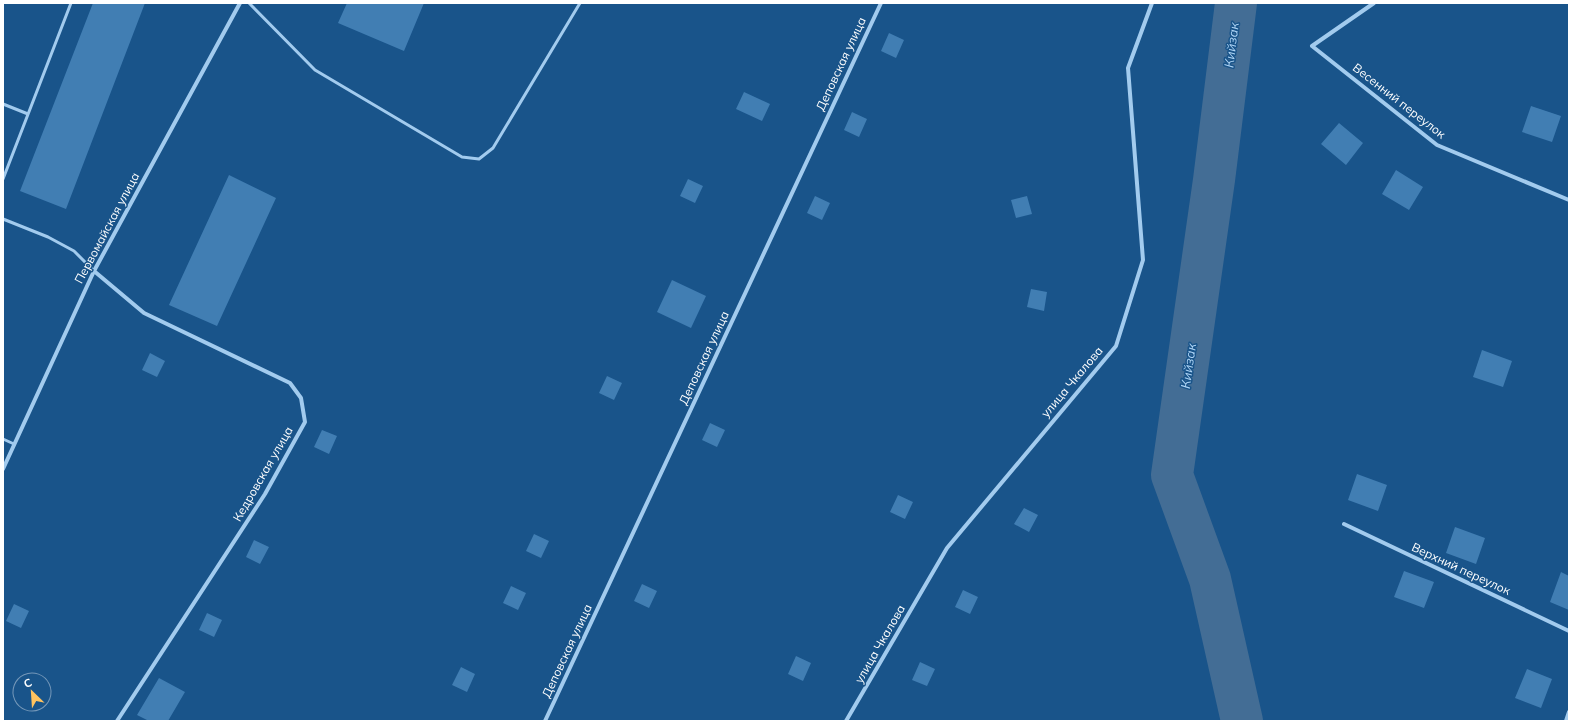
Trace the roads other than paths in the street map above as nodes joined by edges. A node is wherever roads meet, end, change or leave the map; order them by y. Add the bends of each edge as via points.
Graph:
1 (71, 3) edge
2 (240, 3) edge
3 (249, 3) edge
4 (580, 3) edge
5 (881, 3) edge
6 (1152, 3) edge
7 (1374, 3) edge
8 (3, 104) edge
9 (28, 114) junction
10 (3, 179) edge
11 (1569, 200) edge
12 (3, 219) edge
13 (94, 271) junction
14 (3, 439) edge
15 (14, 444) junction
16 (3, 469) edge
17 (1344, 524) dead end
18 (1569, 631) edge
19 (1569, 712) edge
20 (117, 721) edge
21 (545, 721) edge
22 (846, 721) edge
23 (1566, 721) edge

1 - 9 lane
2 - 13 street, Первомайская улица
3 - 4 lane via 315,70 462,157 479,159 493,148
5 - 21 street, Деповская улица
6 - 22 street, улица Чкалова via 1128,68 1143,260 1116,346 947,548
7 - 11 street, Весенний переулок via 1312,46 1437,145
8 - 9 lane
9 - 10 lane
12 - 13 lane via 48,237 74,251
13 - 15 street, Первомайская улица
13 - 20 street, Кедровская улица via 144,313 290,383 301,398 305,422 265,494
14 - 15 lane
15 - 16 street, Первомайская улица
17 - 18 street, Верхний переулок
19 - 23 street

